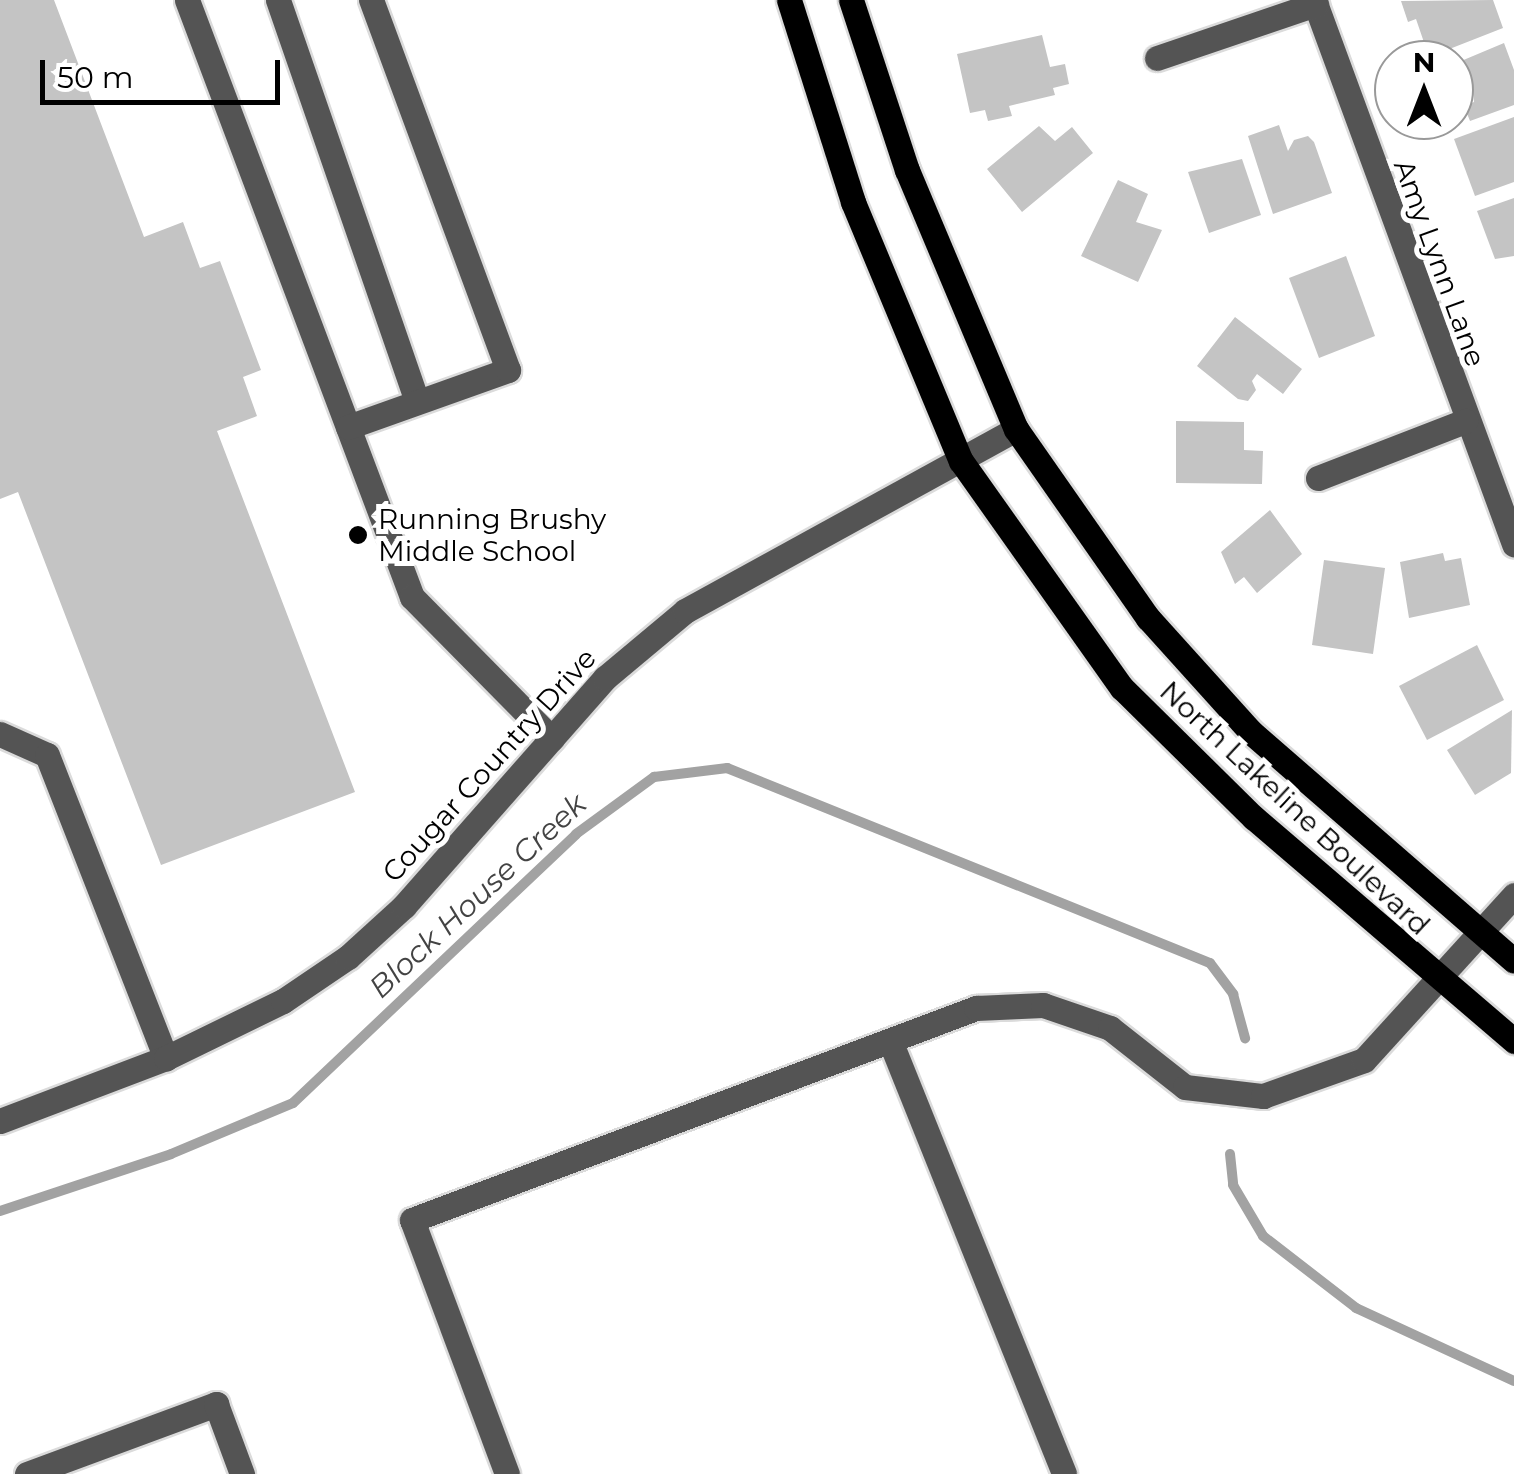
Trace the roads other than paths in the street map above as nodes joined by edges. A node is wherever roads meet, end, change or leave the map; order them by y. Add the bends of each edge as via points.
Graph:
1 (186, 0) edge
2 (278, 0) edge
3 (371, 0) edge
4 (789, 0) edge
5 (851, 0) edge
6 (1315, 2) edge
7 (1157, 58) dead end
8 (417, 402) junction
9 (1465, 421) junction
10 (348, 427) junction
11 (1016, 429) junction
12 (960, 460) junction
13 (1318, 478) dead end
14 (1514, 544) edge
15 (0, 734) edge
16 (552, 739) junction
17 (1514, 895) edge
18 (1482, 933) junction
19 (1514, 961) edge
20 (1438, 978) junction
21 (1514, 1041) edge
22 (891, 1043) junction
23 (166, 1058) junction
24 (0, 1121) edge
25 (27, 1474) edge
26 (242, 1474) edge
27 (507, 1474) edge
28 (1064, 1474) edge

1 - 10 street
2 - 8 street
3 - 8 street via 508,370
4 - 12 main road, North Lakeline Boulevard via 852,202
5 - 11 main road, North Lakeline Boulevard via 907,170
6 - 7 street
6 - 9 street, Amy Lynn Lane
8 - 10 street
9 - 13 street
9 - 14 street, Amy Lynn Lane
10 - 16 street via 412,597
11 - 12 street, Cougar Country Drive
11 - 18 main road, North Lakeline Boulevard via 1148,618 1252,733
12 - 16 street, Cougar Country Drive via 685,611 604,678
12 - 20 main road, North Lakeline Boulevard via 1122,688 1254,818
15 - 23 street via 47,754
16 - 23 street, Cougar Country Drive via 454,853 348,957 284,1001
17 - 18 street
18 - 19 main road, North Lakeline Boulevard
18 - 20 street
20 - 21 main road, North Lakeline Boulevard
20 - 22 street via 1364,1060 1263,1096 1185,1087 1110,1028 1043,1005 976,1008
22 - 27 street via 412,1220
22 - 28 street
23 - 24 street, Cougar Country Drive
25 - 26 street via 216,1404

